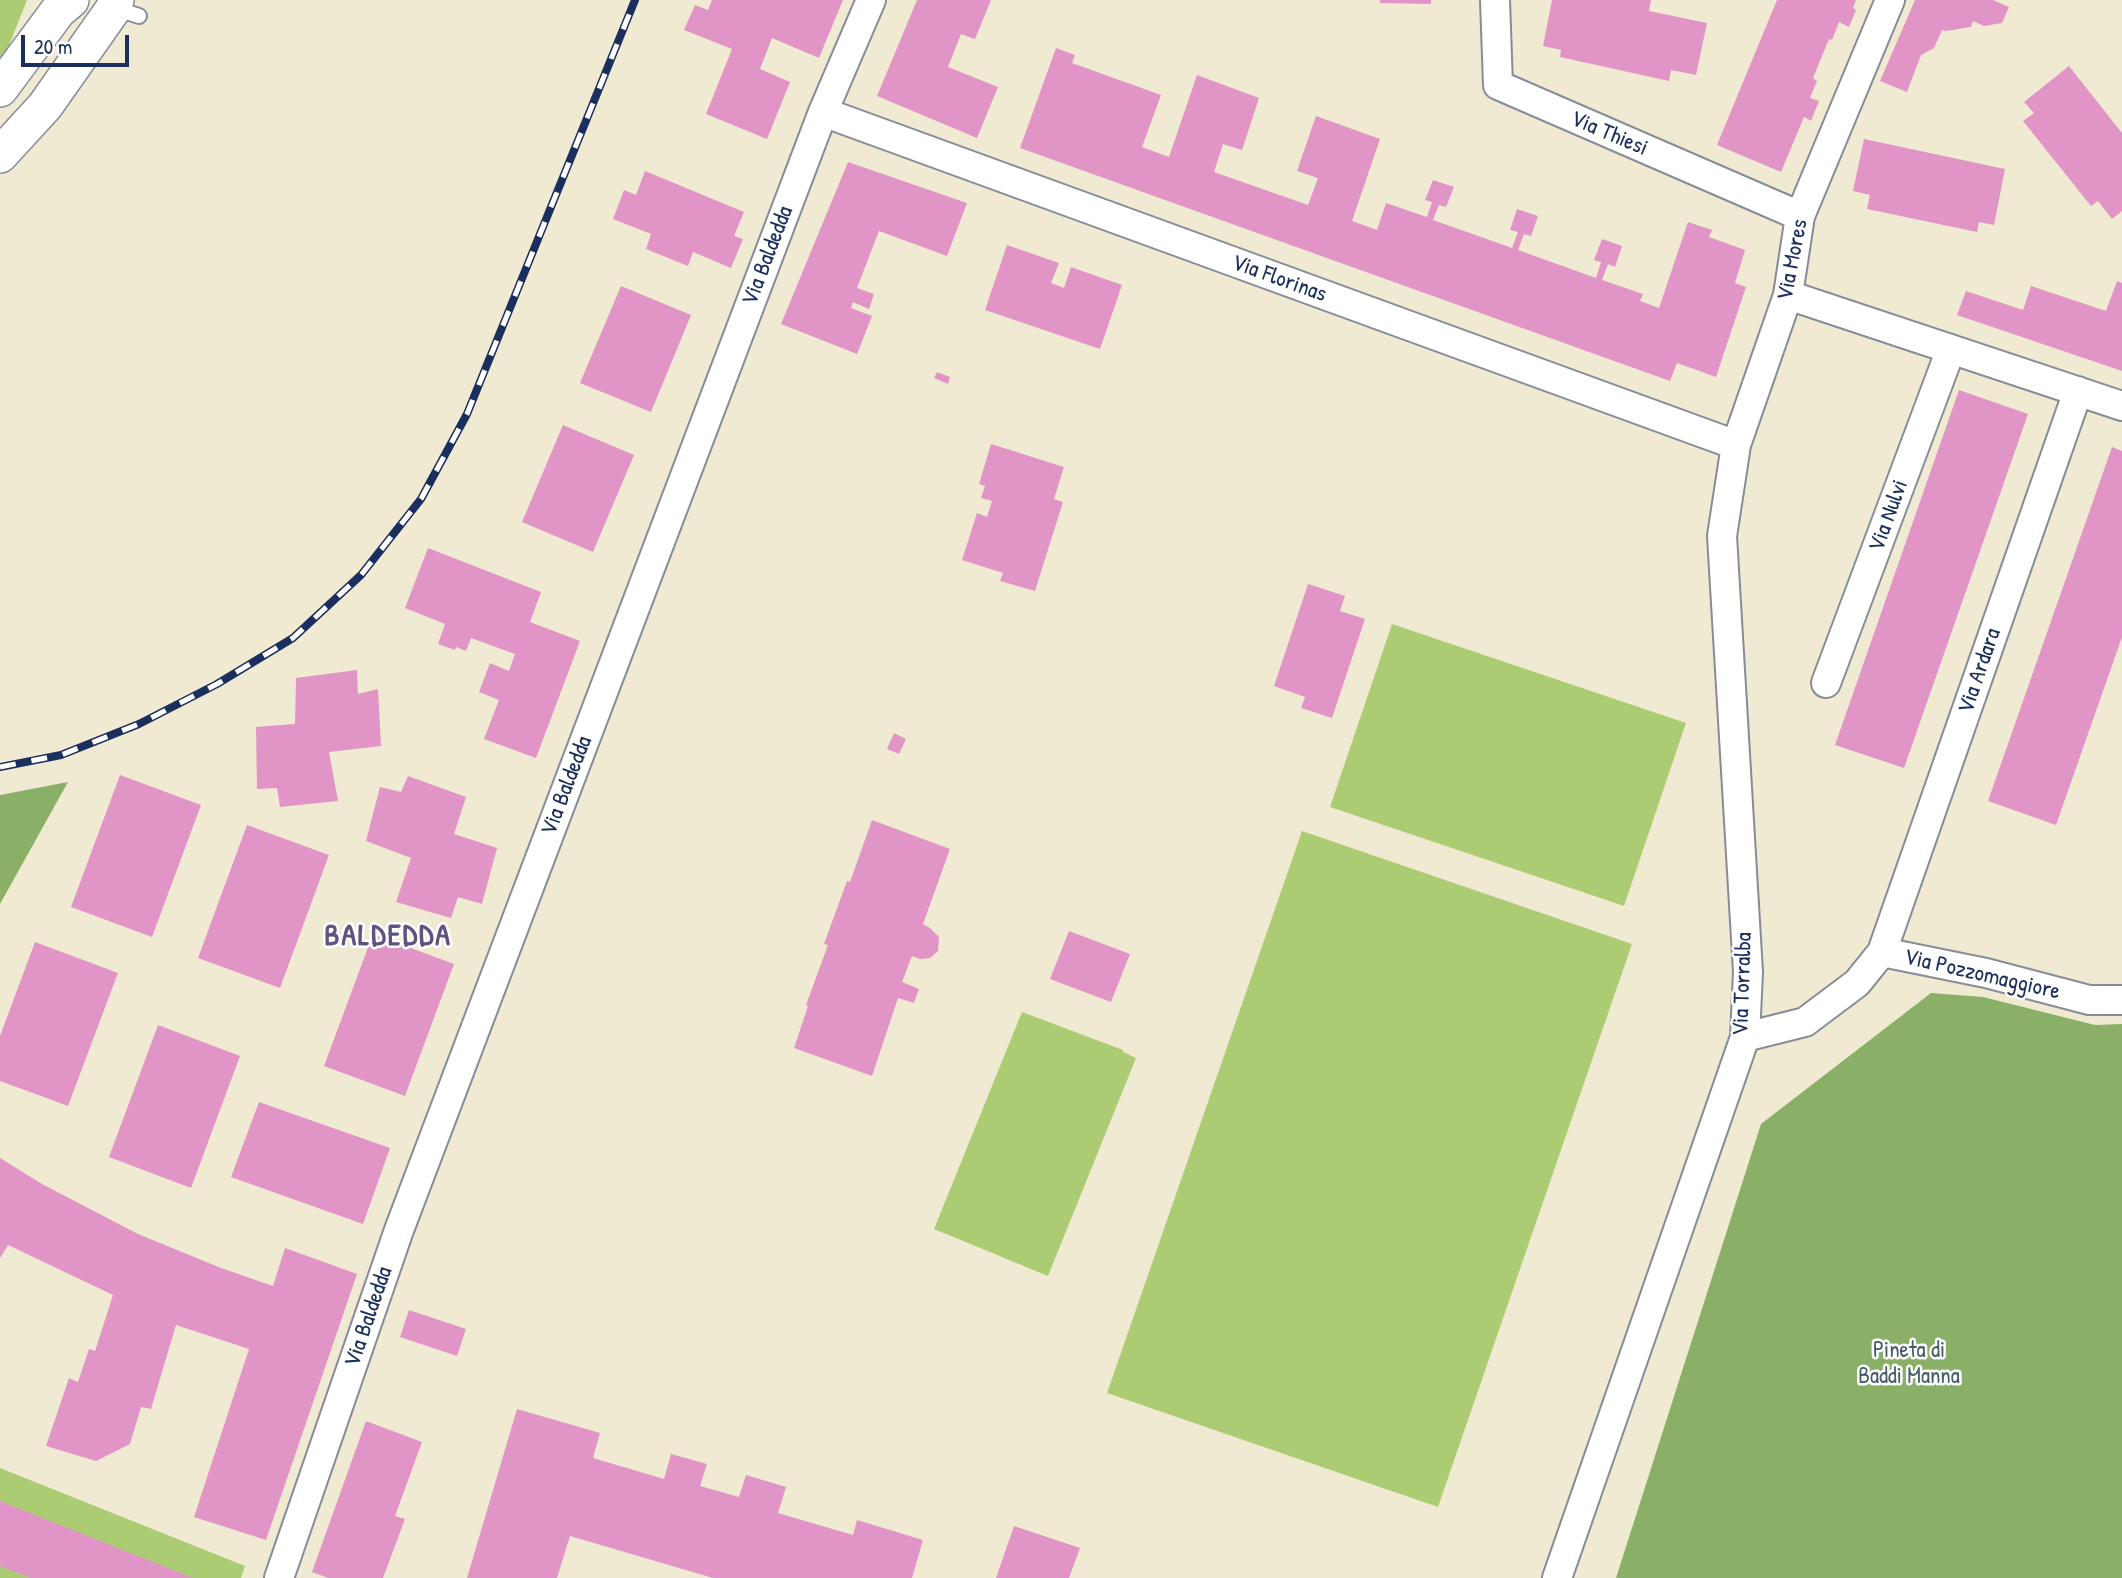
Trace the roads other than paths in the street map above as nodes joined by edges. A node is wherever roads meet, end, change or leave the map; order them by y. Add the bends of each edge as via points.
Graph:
1 (71, 0) edge
2 (871, 0) edge
3 (1495, 0) edge
4 (1890, 0) edge
5 (123, 8) edge
6 (0, 89) edge
7 (823, 112) junction
8 (0, 155) edge
9 (1800, 216) junction
10 (1788, 295) junction
11 (1951, 349) junction
12 (2078, 391) junction
13 (2122, 406) edge
14 (1736, 446) junction
15 (1826, 683) dead end
16 (1882, 952) junction
17 (2122, 1000) edge
18 (1745, 1037) junction
19 (279, 1578) edge
20 (1557, 1578) edge

1 - 6 street
2 - 7 street, Via Baldedda
3 - 9 street, Via Thiesi via 1497,85
4 - 9 street, Via Mores
5 - 8 street
7 - 14 street, Via Florinas
7 - 19 street, Via Baldedda via 399,1230
9 - 10 street, Via Mores
10 - 11 street
10 - 14 street, Via Mores
11 - 12 street
11 - 15 street, Via Nulvi
12 - 13 street
12 - 16 street, Via Ardara
14 - 18 street, Via Torralba via 1721,536 1748,972
16 - 17 street, Via Pozzomaggiore via 2089,1000
16 - 18 street, Via Pozzomaggiore via 1857,983 1805,1022
18 - 20 street, Via Torralba

